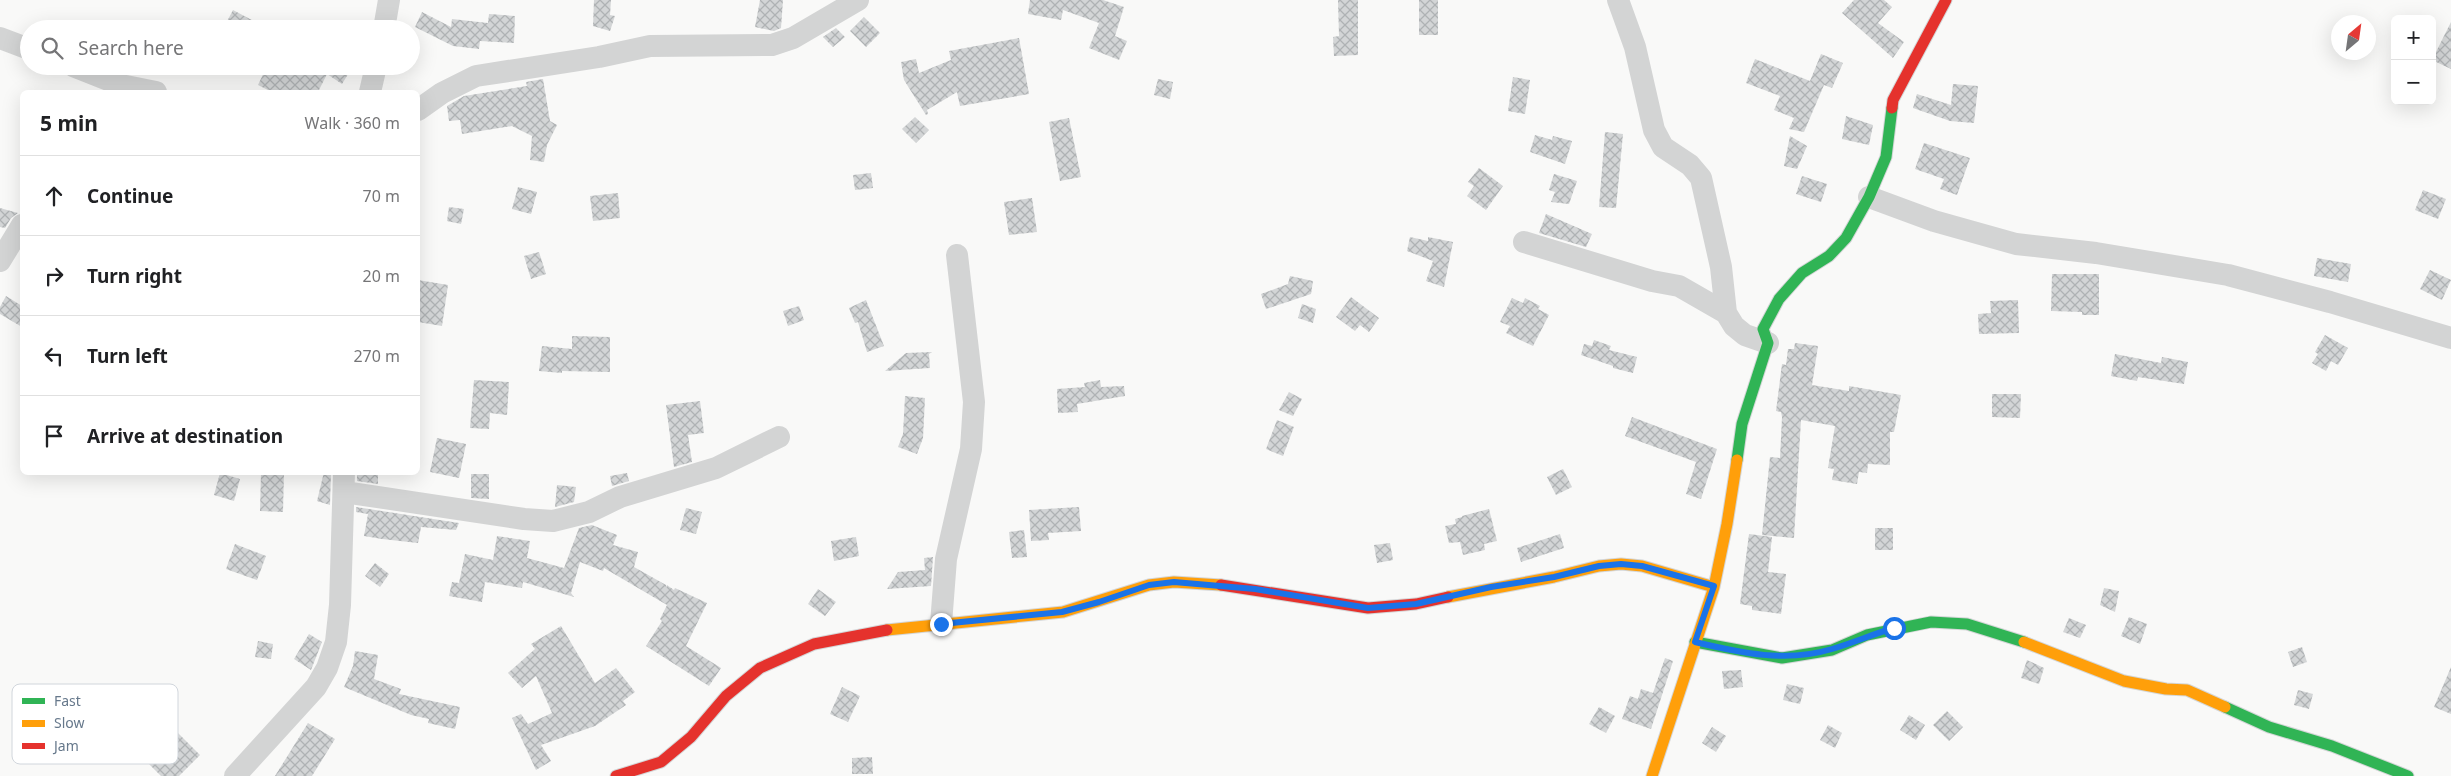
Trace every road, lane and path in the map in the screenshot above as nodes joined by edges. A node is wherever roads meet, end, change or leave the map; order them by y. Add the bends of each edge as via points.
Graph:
1 (390, 0) edge
2 (858, 0) edge
3 (1618, 0) edge
4 (1946, 0) edge
5 (386, 20) edge
6 (0, 38) edge
7 (20, 46) edge
8 (91, 75) edge
9 (374, 75) edge
10 (118, 89) edge
11 (131, 90) edge
12 (370, 90) edge
13 (420, 109) edge
14 (1869, 197) junction
15 (20, 228) edge
16 (1524, 242) dead end
17 (957, 255) dead end
18 (0, 261) edge
19 (1726, 313) junction
20 (2451, 338) edge
21 (1768, 342) junction
22 (779, 437) dead end
23 (344, 482) edge
24 (1714, 586) junction
25 (941, 624) junction
26 (1695, 642) junction
27 (235, 776) edge
28 (616, 776) edge
29 (1652, 776) edge
30 (2408, 776) edge

1 - 5 street
2 - 13 street via 793,38 772,45 650,46 476,76
3 - 19 street via 1634,47 1654,130 1663,147 1690,165 1701,178
4 - 14 street via 1893,100 1886,157
6 - 7 street
8 - 10 street
9 - 12 street
10 - 11 street
14 - 20 street via 1934,221 2016,244 2096,253 2228,275
14 - 21 street via 1846,238 1828,256 1802,273 1779,299 1763,329
15 - 18 street
16 - 19 street via 1652,281 1679,286
17 - 25 street via 973,411 971,449 946,559
19 - 21 street via 1745,335
21 - 24 street via 1742,424
22 - 23 street via 716,468 620,498 589,512 553,521 524,519
23 - 27 street via 340,605 336,642 327,668 316,687
24 - 25 street via 1642,566 1621,564 1416,604 1368,608 1255,589 1174,582 1149,585 1062,612
24 - 26 street
25 - 28 street via 814,644 760,668 726,696 691,737 661,762
26 - 29 street
26 - 30 street via 1782,658 1832,650 1894,628 1930,622 1967,624 2012,637 2124,681 2187,690 2269,727 2332,746

